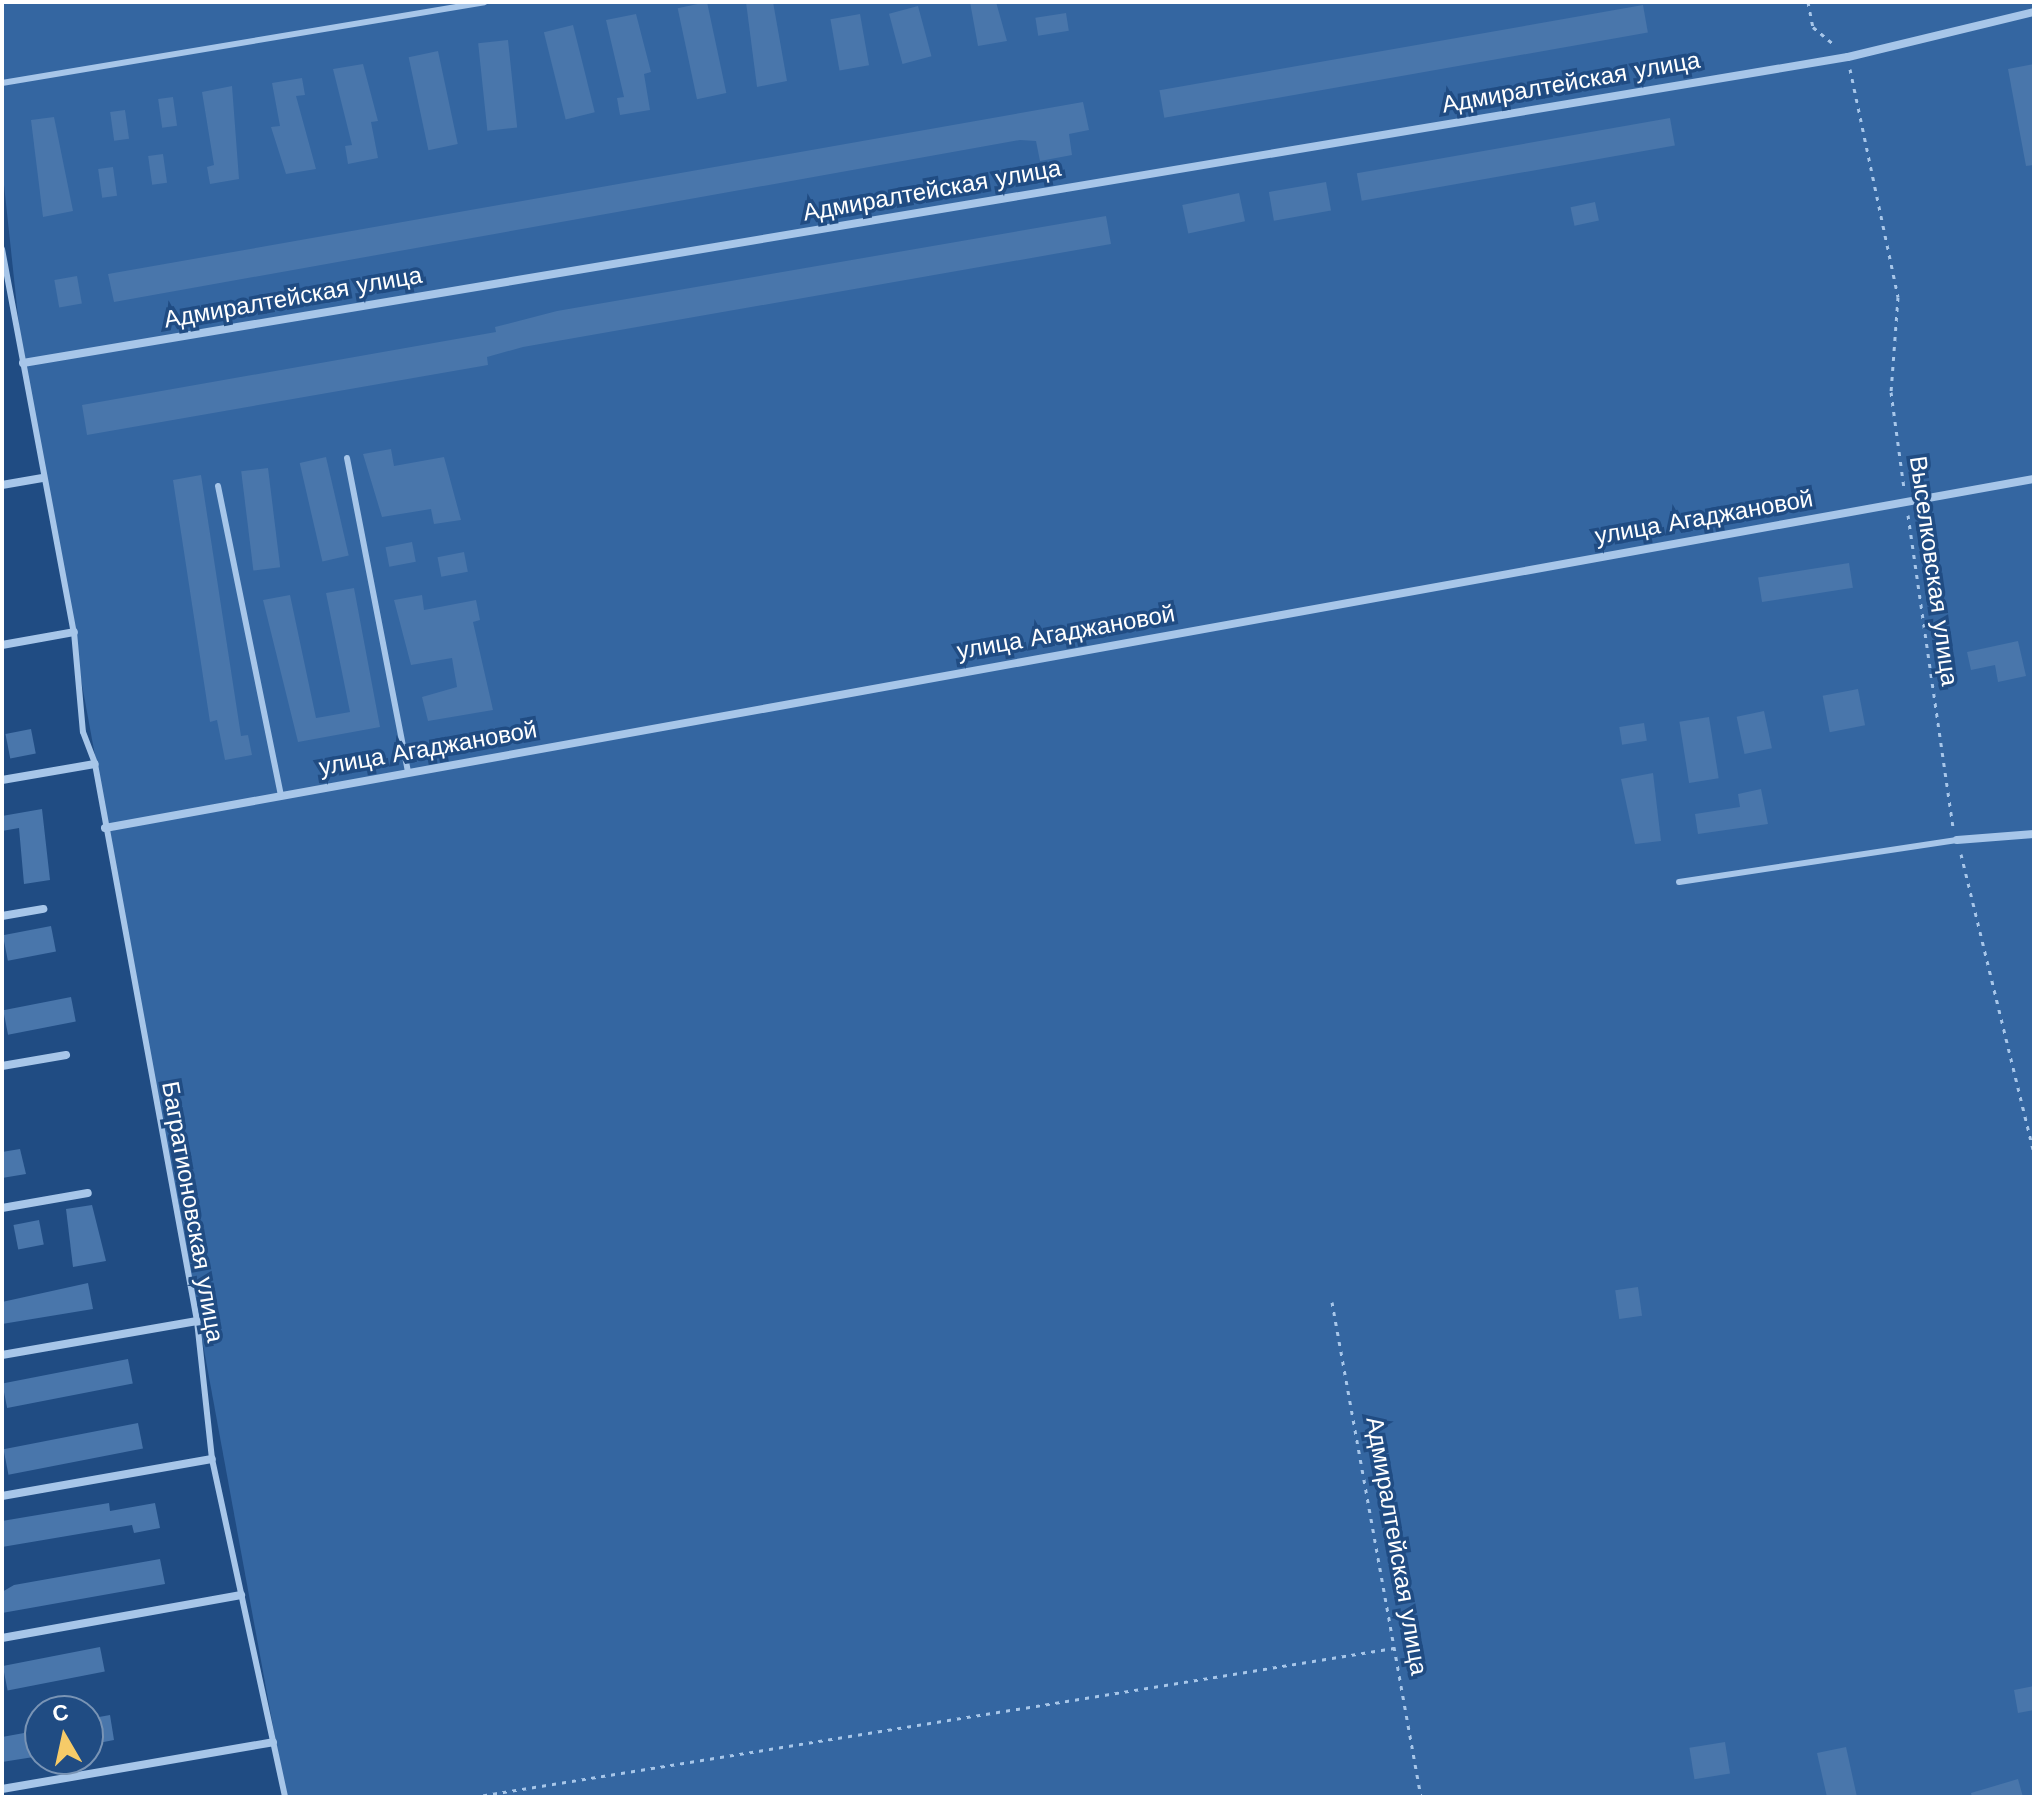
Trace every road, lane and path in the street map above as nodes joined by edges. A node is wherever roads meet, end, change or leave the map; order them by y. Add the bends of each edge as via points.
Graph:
1 (484, 2) edge
2 (1808, 2) edge
3 (2034, 12) edge
4 (1848, 57) junction
5 (2, 83) edge
6 (2, 249) edge
7 (23, 363) junction
8 (347, 458) dead end
9 (42, 478) junction
10 (2034, 479) edge
11 (2, 485) edge
12 (218, 486) dead end
13 (1906, 502) junction
14 (74, 632) junction
15 (2, 645) edge
16 (95, 764) junction
17 (408, 773) junction
18 (2, 780) edge
19 (281, 796) junction
20 (105, 828) junction
21 (2034, 834) edge
22 (1957, 840) junction
23 (1679, 882) dead end
24 (43, 909) dead end
25 (2, 916) edge
26 (66, 1055) dead end
27 (2, 1066) edge
28 (2034, 1154) edge
29 (88, 1193) dead end
30 (2, 1208) edge
31 (1332, 1302) dead end
32 (197, 1321) junction
33 (2, 1355) edge
34 (212, 1459) junction
35 (2, 1496) edge
36 (241, 1595) junction
37 (2, 1638) edge
38 (1394, 1648) junction
39 (273, 1742) junction
40 (2, 1789) edge
41 (285, 1797) edge
42 (473, 1797) edge
43 (1421, 1797) edge

1 - 5 lane
2 - 4 path via 1813,27
3 - 4 street, Адмиралтейская улица
4 - 7 street, Адмиралтейская улица
4 - 13 path, Выселковская улица via 1898,297 1891,392
6 - 7 lane, Багратионовская улица
7 - 9 lane, Багратионовская улица
8 - 17 lane
9 - 11 street
9 - 14 lane, Багратионовская улица
10 - 13 street, улица Агаджановой
12 - 19 lane
13 - 17 street, улица Агаджановой
13 - 22 path, Выселковская улица
14 - 15 street
14 - 16 lane, Багратионовская улица via 83,732
16 - 18 street
16 - 20 lane, Багратионовская улица
17 - 19 street, улица Агаджановой
19 - 20 street, улица Агаджановой
20 - 32 lane, Багратионовская улица
21 - 22 street
22 - 23 lane
22 - 28 path, Выселковская улица
24 - 25 street
26 - 27 street
29 - 30 street
31 - 38 path, Адмиралтейская улица
32 - 33 street
32 - 34 lane, Багратионовская улица
34 - 35 street
34 - 36 lane, Багратионовская улица
36 - 37 street
36 - 39 lane, Багратионовская улица
38 - 42 path
38 - 43 path, Адмиралтейская улица
39 - 40 street
39 - 41 lane, Багратионовская улица

